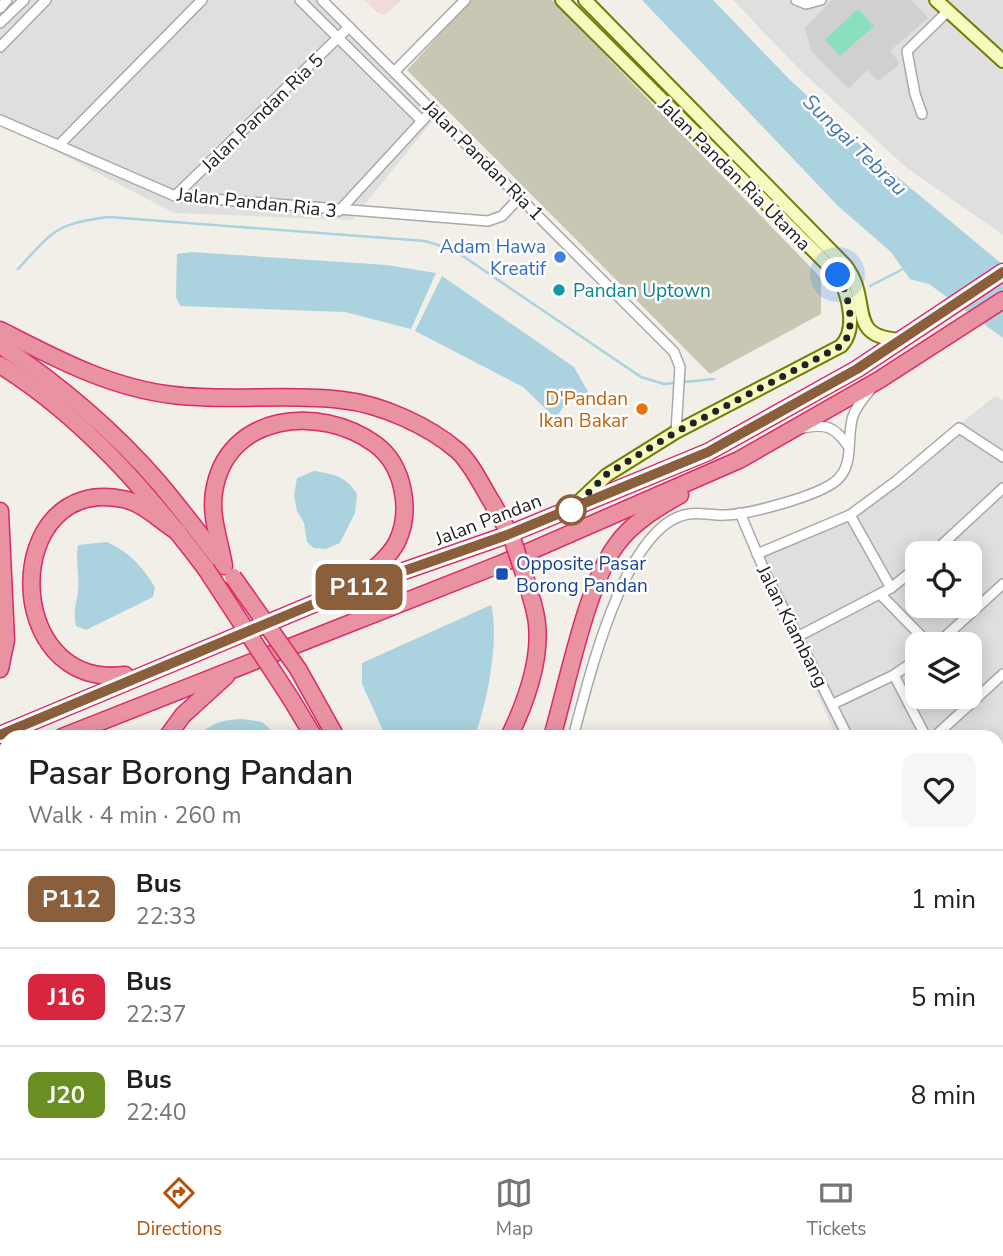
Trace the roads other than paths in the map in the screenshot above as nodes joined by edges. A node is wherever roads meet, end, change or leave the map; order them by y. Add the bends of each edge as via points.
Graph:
1 (8, 0) edge
2 (24, 0) edge
3 (46, 0) edge
4 (202, 0) edge
5 (300, 0) edge
6 (322, 0) edge
7 (465, 0) edge
8 (562, 0) edge
9 (585, 0) edge
10 (796, 0) edge
11 (821, 0) edge
12 (936, 0) edge
13 (0, 8) edge
14 (948, 11) junction
15 (0, 23) edge
16 (349, 27) junction
17 (338, 38) junction
18 (0, 47) edge
19 (1003, 61) edge
20 (394, 72) junction
21 (433, 109) junction
22 (922, 114) dead end
23 (0, 120) edge
24 (422, 121) junction
25 (59, 145) junction
26 (175, 196) junction
27 (520, 197) junction
28 (339, 211) junction
29 (816, 234) junction
30 (805, 244) junction
31 (1003, 272) edge
32 (1003, 300) edge
33 (855, 313) junction
34 (0, 330) edge
35 (903, 340) junction
36 (0, 345) edge
37 (0, 365) edge
38 (879, 380) junction
39 (676, 432) junction
40 (790, 432) junction
41 (848, 446) junction
42 (1003, 457) edge
43 (739, 460) junction
44 (1003, 488) edge
45 (569, 510) junction
46 (0, 511) edge
47 (740, 513) junction
48 (850, 514) junction
49 (178, 532) junction
50 (946, 541) edge
51 (757, 554) junction
52 (229, 571) junction
53 (905, 576) edge
54 (1003, 584) edge
55 (891, 588) junction
56 (880, 594) junction
57 (335, 595) junction
58 (917, 632) edge
59 (950, 632) edge
60 (800, 636) junction
61 (236, 667) junction
62 (905, 667) edge
63 (0, 669) edge
64 (146, 672) junction
65 (1003, 674) edge
66 (894, 675) junction
67 (292, 699) junction
68 (833, 704) junction
69 (12, 730) edge
70 (79, 730) edge
71 (172, 730) edge
72 (302, 730) edge
73 (310, 730) edge
74 (332, 730) edge
75 (513, 730) edge
76 (554, 730) edge
77 (575, 730) edge
78 (845, 730) edge
79 (922, 730) edge
80 (942, 730) edge

1 - 13 street
2 - 15 street
3 - 18 street
4 - 25 street
5 - 17 street
6 - 16 street, Jalan Pandan Ria 1
7 - 20 street
8 - 30 street, Jalan Pandan Ria Utama
9 - 29 street, Jalan Pandan Ria Utama
10 - 11 street via 806,4
12 - 14 street
14 - 19 street
14 - 22 street via 907,51
16 - 17 street, Jalan Pandan Ria 5
16 - 20 street, Jalan Pandan Ria 1
17 - 24 street
17 - 26 street, Jalan Pandan Ria 5
20 - 21 street, Jalan Pandan Ria 1
21 - 24 street
21 - 27 street, Jalan Pandan Ria 1
23 - 25 street, Jalan Pandan Ria 3
24 - 28 street
25 - 26 street, Jalan Pandan Ria 3
26 - 28 street, Jalan Pandan Ria 3
27 - 28 street, Jalan Pandan Ria 3 via 502,216 488,221
27 - 39 street, Jalan Pandan Ria 1 via 674,352 680,362
29 - 30 street
29 - 33 street, Jalan Pandan Ria Utama via 856,278 860,291
30 - 33 street, Jalan Pandan Ria Utama via 838,275
31 - 35 highway, Jalan Pandan
32 - 38 highway
33 - 35 street via 876,337
33 - 39 street, Jalan Pandan Ria Utama via 841,346
34 - 75 highway, bridge via 65,363 132,387 207,397 343,400 421,427 459,452 513,538 538,625 533,670
35 - 45 highway, Jalan Pandan via 742,436
36 - 52 highway via 99,423 158,482
37 - 49 highway via 94,439
38 - 40 highway
38 - 41 street via 854,415
39 - 45 street, Jalan Pandan Ria Utama via 607,474
40 - 41 street via 828,426
40 - 43 highway
41 - 47 street via 845,471 826,488
42 - 48 street via 959,428
43 - 61 highway via 503,563
43 - 76 highway via 652,512 617,542 596,585
44 - 50 street
45 - 57 highway, Jalan Pandan
46 - 63 highway via 6,640
47 - 51 street, Jalan Kiambang
47 - 77 street via 690,513 654,535 636,559 604,628
48 - 51 street
48 - 55 street
49 - 64 highway via 132,502 94,499 70,508 48,524 34,550 31,595 46,642 92,675
49 - 67 highway, bridge
51 - 60 street, Jalan Kiambang
52 - 57 highway via 212,510 217,478 231,448 253,431 273,424 322,424 352,430 377,445 397,471 403,525 387,556 369,574
52 - 74 highway, bridge via 291,659
53 - 55 street
54 - 59 street
55 - 56 street
56 - 58 street
56 - 60 street
57 - 64 highway, Jalan Pandan
60 - 68 street, Jalan Kiambang
61 - 70 highway
61 - 71 highway
62 - 66 street
64 - 69 highway, Jalan Pandan
65 - 80 street
66 - 68 street
66 - 79 street
67 - 72 highway
67 - 73 highway
68 - 78 street, Jalan Kiambang

